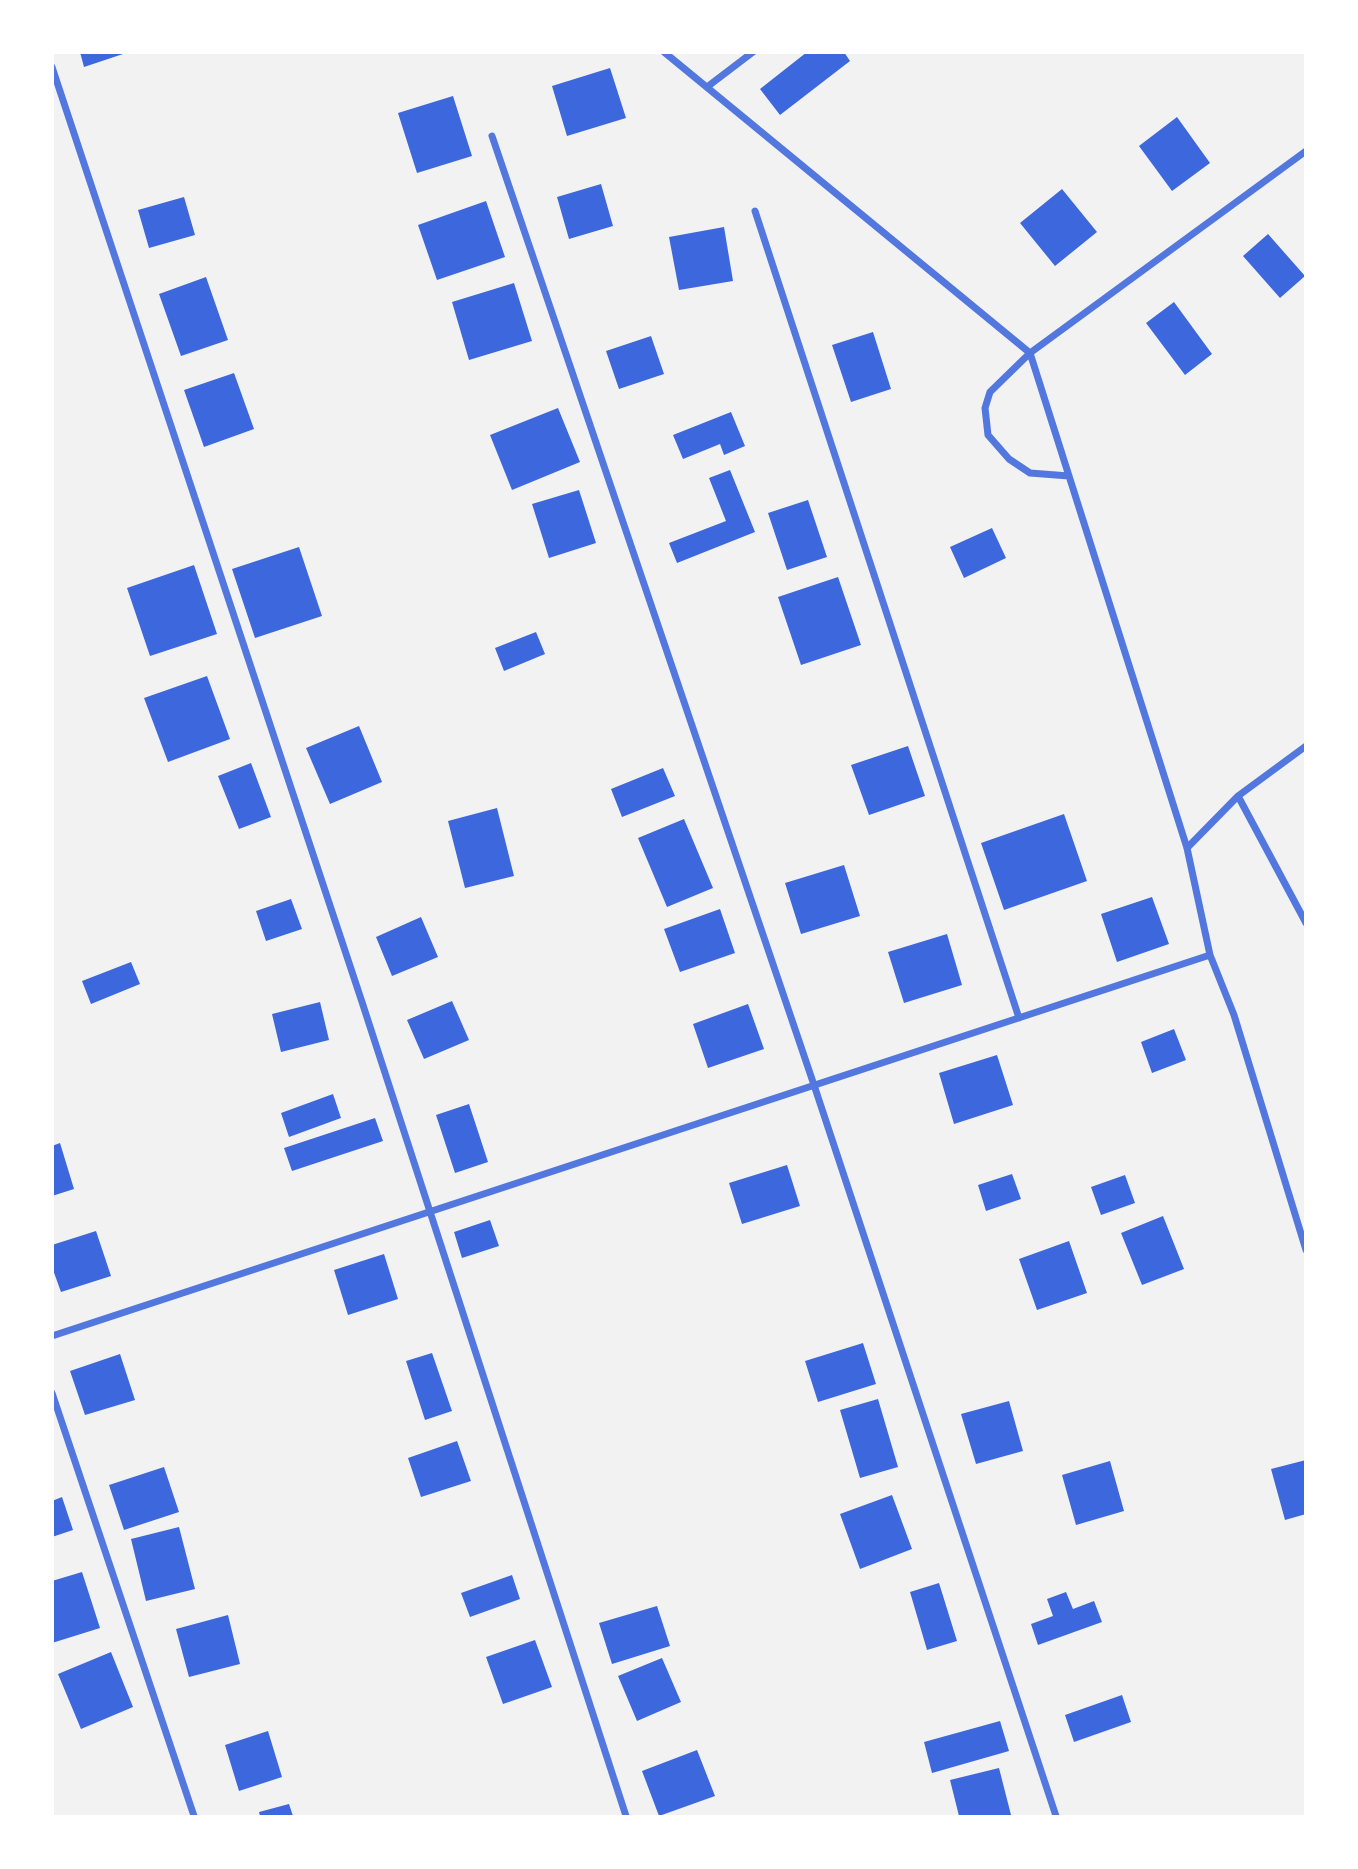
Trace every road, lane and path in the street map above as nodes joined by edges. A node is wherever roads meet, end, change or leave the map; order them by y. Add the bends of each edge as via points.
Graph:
1 (664, 52) edge
2 (753, 52) edge
3 (52, 67) edge
4 (707, 87) junction
5 (492, 136) dead end
6 (1306, 151) edge
7 (755, 211) dead end
8 (1030, 353) junction
9 (1069, 476) junction
10 (1306, 746) edge
11 (1238, 796) junction
12 (1187, 848) junction
13 (1306, 923) edge
14 (1210, 955) junction
15 (1019, 1018) junction
16 (814, 1085) junction
17 (428, 1212) junction
18 (1306, 1250) edge
19 (52, 1336) edge
20 (52, 1393) edge
21 (194, 1816) edge
22 (626, 1816) edge
23 (1056, 1816) edge

1 - 4 street
2 - 4 street
3 - 17 street
4 - 8 street
5 - 16 street
6 - 8 street
7 - 15 street
8 - 9 street
8 - 9 street via 990,392 985,408 988,435 1030,474
9 - 12 street
10 - 11 street
11 - 12 street
11 - 13 street
12 - 14 street
14 - 15 street
14 - 18 street via 1234,1015
15 - 16 street
16 - 17 street
16 - 23 street
17 - 19 street
17 - 22 street
20 - 21 street

